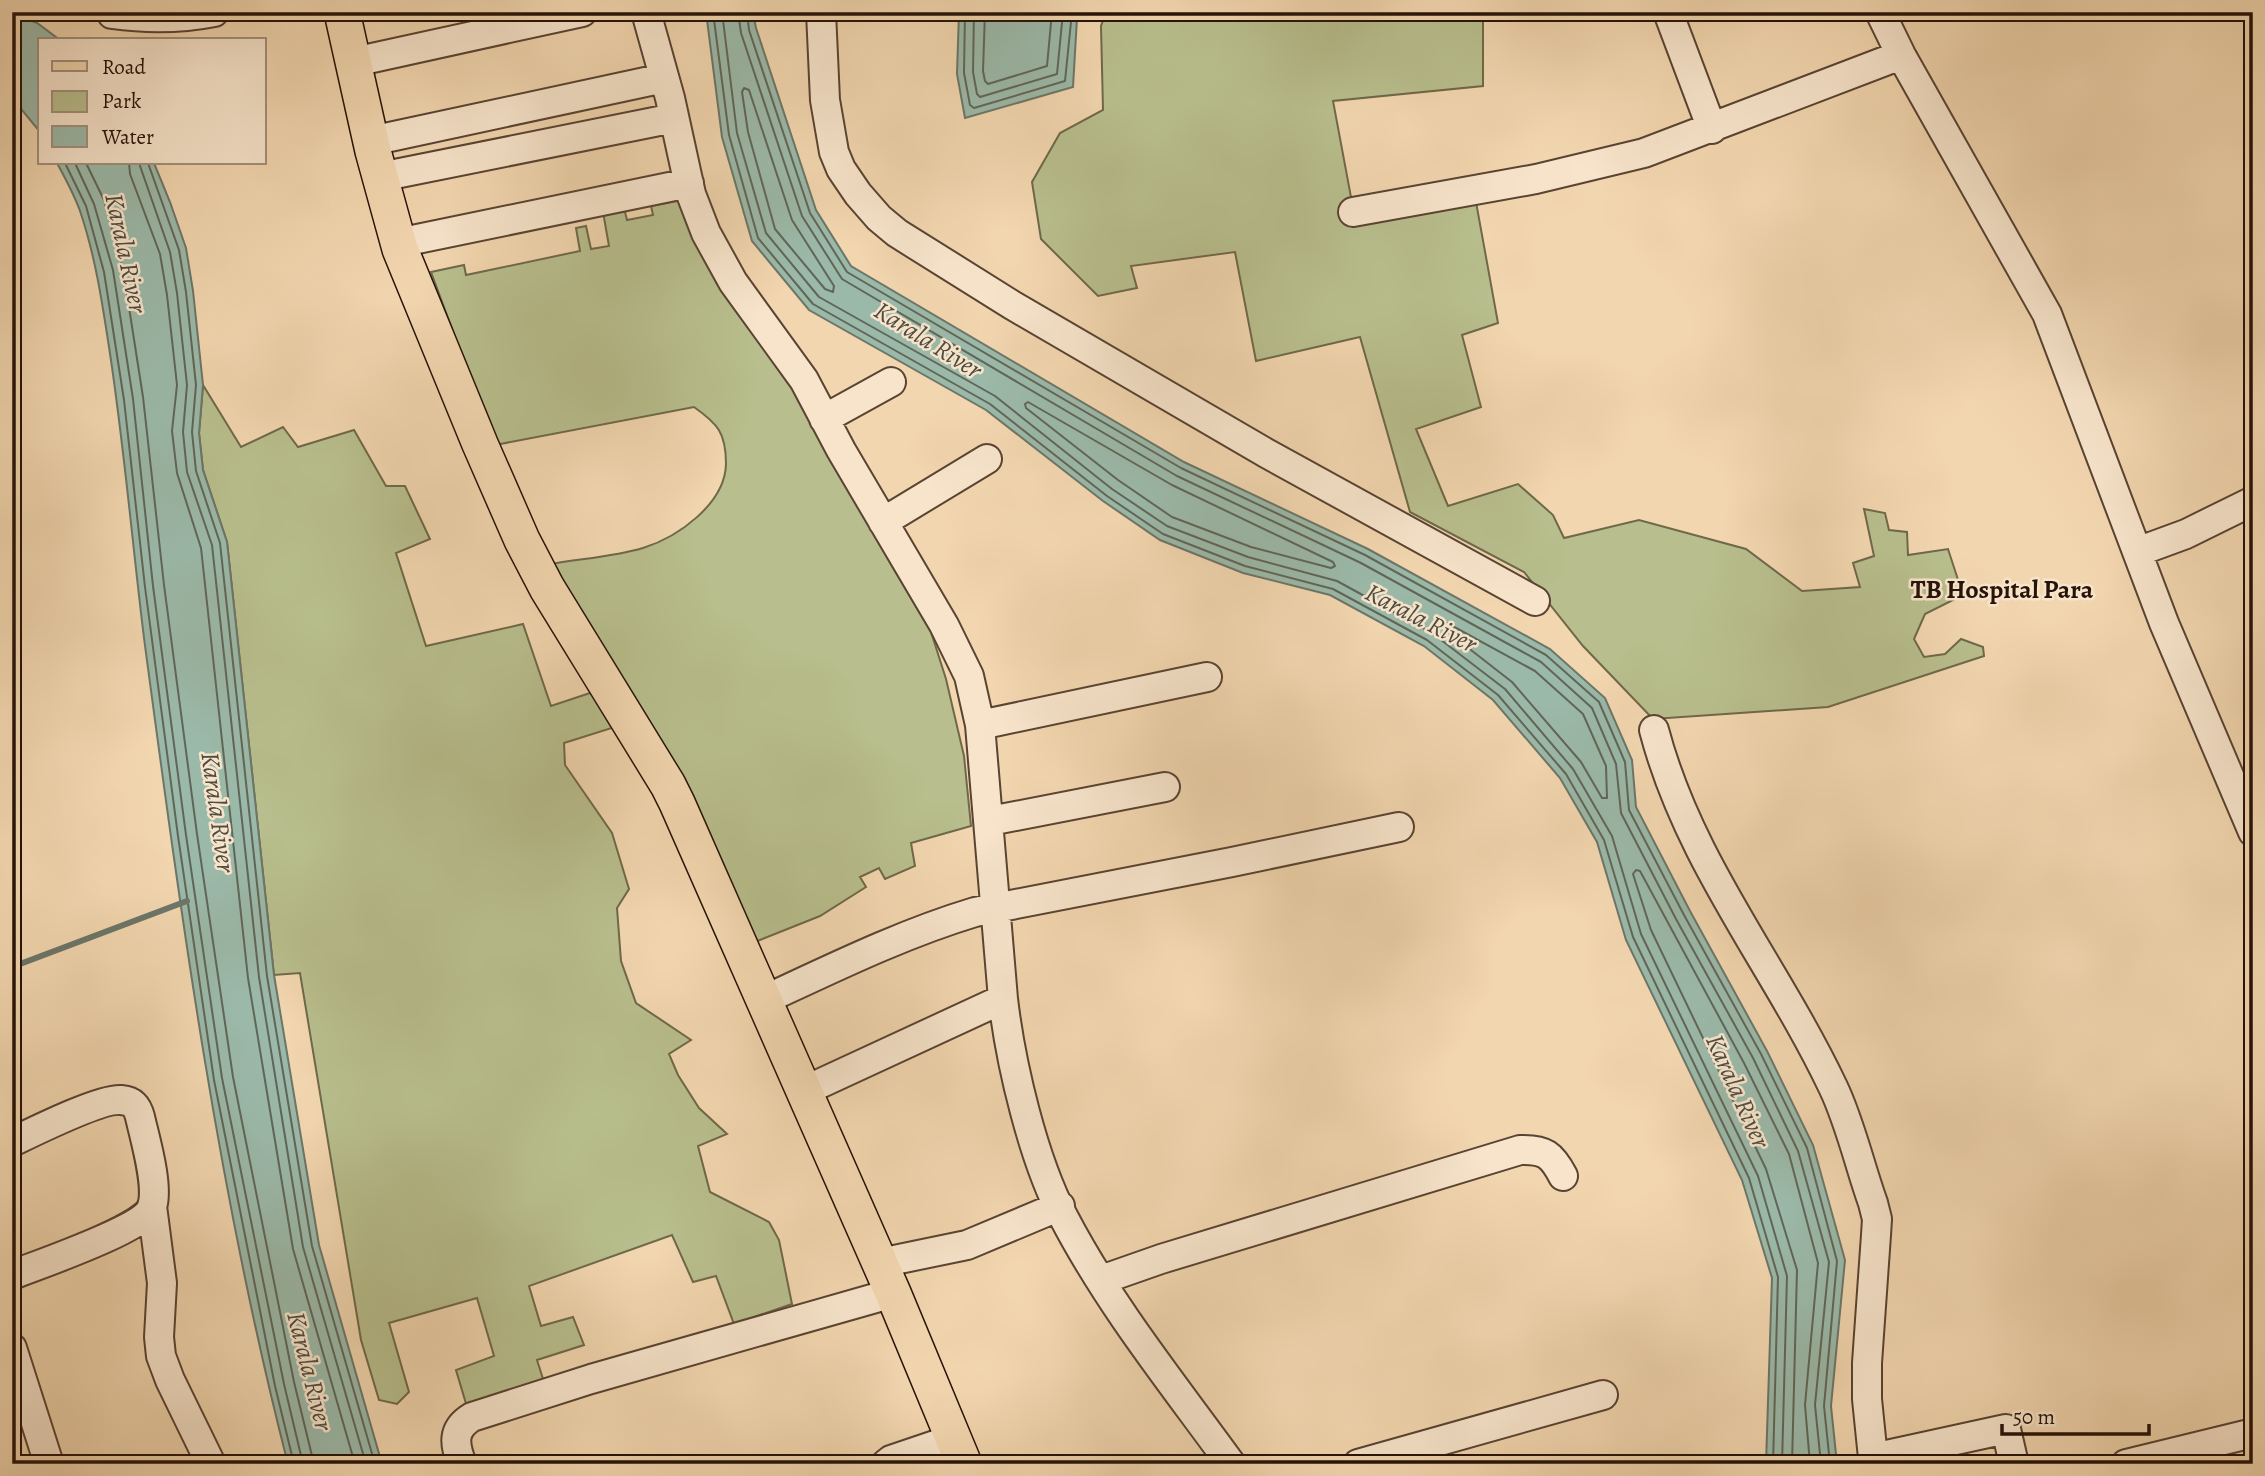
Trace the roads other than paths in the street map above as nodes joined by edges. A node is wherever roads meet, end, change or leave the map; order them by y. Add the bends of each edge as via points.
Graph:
1 (214, 12) edge
2 (582, 12) edge
3 (646, 12) edge
4 (821, 12) edge
5 (1668, 12) edge
6 (1880, 12) edge
7 (115, 13) edge
8 (345, 13) edge
9 (1902, 55) junction
10 (354, 62) junction
11 (664, 78) junction
12 (674, 118) junction
13 (1712, 129) junction
14 (371, 141) junction
15 (380, 177) junction
16 (689, 183) junction
17 (1353, 212) dead end
18 (398, 243) junction
19 (891, 382) dead end
20 (824, 419) junction
21 (959, 454) dead end
22 (987, 459) dead end
23 (2253, 501) edge
24 (879, 515) junction
25 (2137, 552) junction
26 (1535, 601) dead end
27 (1207, 677) dead end
28 (980, 725) junction
29 (1654, 730) dead end
30 (1165, 787) dead end
31 (990, 821) junction
32 (1399, 827) dead end
33 (2253, 832) edge
34 (997, 907) junction
35 (1003, 999) junction
36 (764, 1000) junction
37 (804, 1091) junction
38 (12, 1142) edge
39 (1563, 1176) dead end
40 (152, 1206) junction
41 (1059, 1206) junction
42 (12, 1275) edge
43 (886, 1278) junction
44 (1101, 1280) junction
45 (12, 1348) edge
46 (1603, 1395) dead end
47 (2253, 1433) edge
48 (959, 1451) edge
49 (49, 1464) edge
50 (211, 1464) edge
51 (462, 1464) edge
52 (887, 1464) edge
53 (1231, 1464) edge
54 (1358, 1464) edge
55 (2014, 1464) edge
56 (2126, 1464) edge

1 - 7 street via 175,19
2 - 10 street
3 - 11 street
4 - 26 street via 825,100 834,152 858,194 897,233 1266,453
5 - 13 street
6 - 9 street
8 - 10 main road
9 - 13 street
9 - 25 street via 2047,314
10 - 14 main road
11 - 12 street
11 - 14 street
12 - 15 street
12 - 16 street
13 - 17 street via 1580,170
14 - 15 main road
15 - 18 main road
16 - 18 street
16 - 20 street via 706,233 733,282 804,380
18 - 36 main road via 522,540 573,634 668,785
19 - 20 street
20 - 24 street
21 - 24 street
22 - 24 street
23 - 25 street
24 - 28 street via 960,653
25 - 33 street
27 - 28 street
28 - 31 street
29 - 55 street via 1681,812 1707,865 1835,1090 1873,1203 1877,1219 1867,1399 1873,1458 2006,1429
30 - 31 street
31 - 34 street
32 - 34 street
34 - 35 street
34 - 36 street via 939,923
35 - 37 street
35 - 41 street via 1031,1130
36 - 37 main road
37 - 43 main road
38 - 40 street via 96,1106 116,1100 130,1102 140,1117
39 - 44 street via 1555,1160 1537,1149 1520,1150
40 - 42 street via 149,1214 118,1233
40 - 50 street via 162,1283 161,1356
41 - 43 street
41 - 44 street
43 - 48 main road
43 - 51 street via 472,1417 456,1435
44 - 53 street
45 - 49 street
46 - 54 street
47 - 56 street
48 - 52 street

